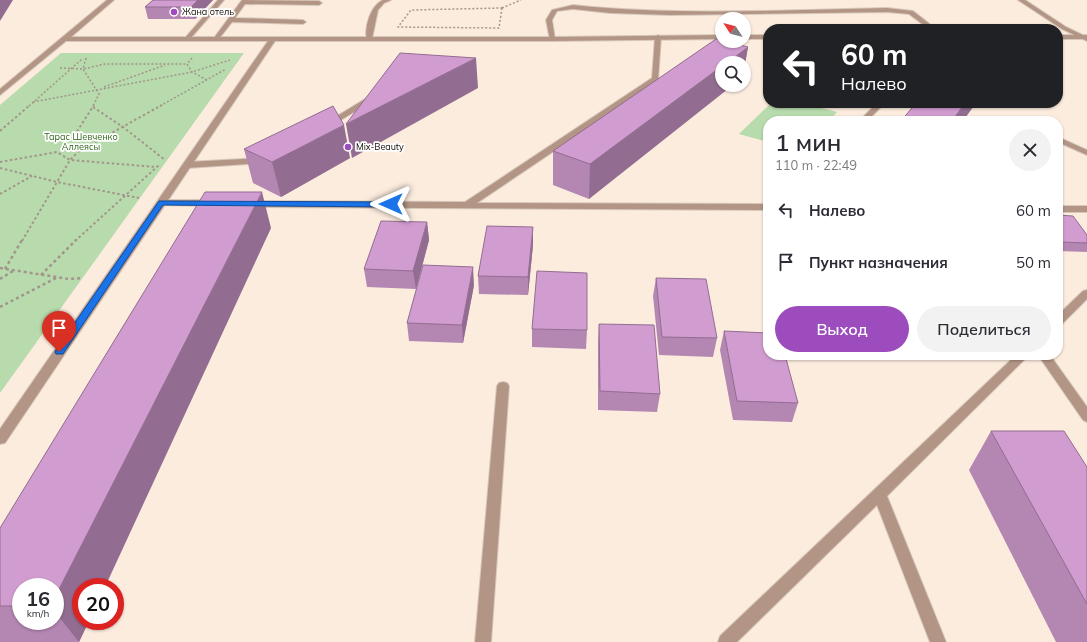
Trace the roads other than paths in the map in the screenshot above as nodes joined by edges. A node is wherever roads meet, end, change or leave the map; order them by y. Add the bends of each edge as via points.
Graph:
1 (111, 0) edge
2 (221, 0) edge
3 (388, 0) edge
4 (1021, 0) edge
5 (244, 1) edge
6 (319, 3) dead end
7 (230, 20) junction
8 (303, 22) dead end
9 (926, 24) edge
10 (1058, 24) edge
11 (1063, 27) edge
12 (658, 37) junction
13 (715, 37) edge
14 (751, 37) edge
15 (763, 37) edge
16 (1063, 37) edge
17 (1086, 38) edge
18 (64, 39) junction
19 (187, 39) junction
20 (216, 39) junction
21 (273, 39) junction
22 (369, 39) junction
23 (552, 39) junction
24 (0, 93) edge
25 (380, 94) edge
26 (876, 108) edge
27 (867, 116) edge
28 (318, 129) edge
29 (1063, 141) edge
30 (1087, 153) edge
31 (271, 157) edge
32 (187, 165) junction
33 (161, 203) junction
34 (224, 203) edge
35 (240, 204) edge
36 (467, 205) junction
37 (763, 207) edge
38 (1063, 209) edge
39 (1087, 209) edge
40 (1087, 293) edge
41 (1063, 317) edge
42 (1018, 360) edge
43 (1047, 360) edge
44 (503, 386) dead end
45 (1087, 417) edge
46 (0, 439) edge
47 (879, 494) junction
48 (483, 642) edge
49 (726, 642) edge
50 (938, 642) edge

1 - 18 street
2 - 19 street
3 - 22 street via 380,2 375,7
4 - 10 street
5 - 6 street
5 - 7 street
7 - 8 street
7 - 20 street
9 - 23 street via 911,12 887,10 670,13 573,7 556,10 549,20
11 - 17 street
12 - 13 street
12 - 23 street
12 - 36 street via 655,79
14 - 15 street
16 - 17 street
18 - 19 street
18 - 24 street
19 - 20 street
20 - 21 street
21 - 22 street
21 - 32 street
22 - 23 street
25 - 28 street
26 - 27 street
29 - 30 street
31 - 32 street via 264,161
32 - 33 street
33 - 34 street
33 - 46 street
35 - 36 street
36 - 37 street
38 - 39 street
40 - 41 street
42 - 47 street
43 - 45 street
44 - 48 street
47 - 49 street
47 - 50 street

